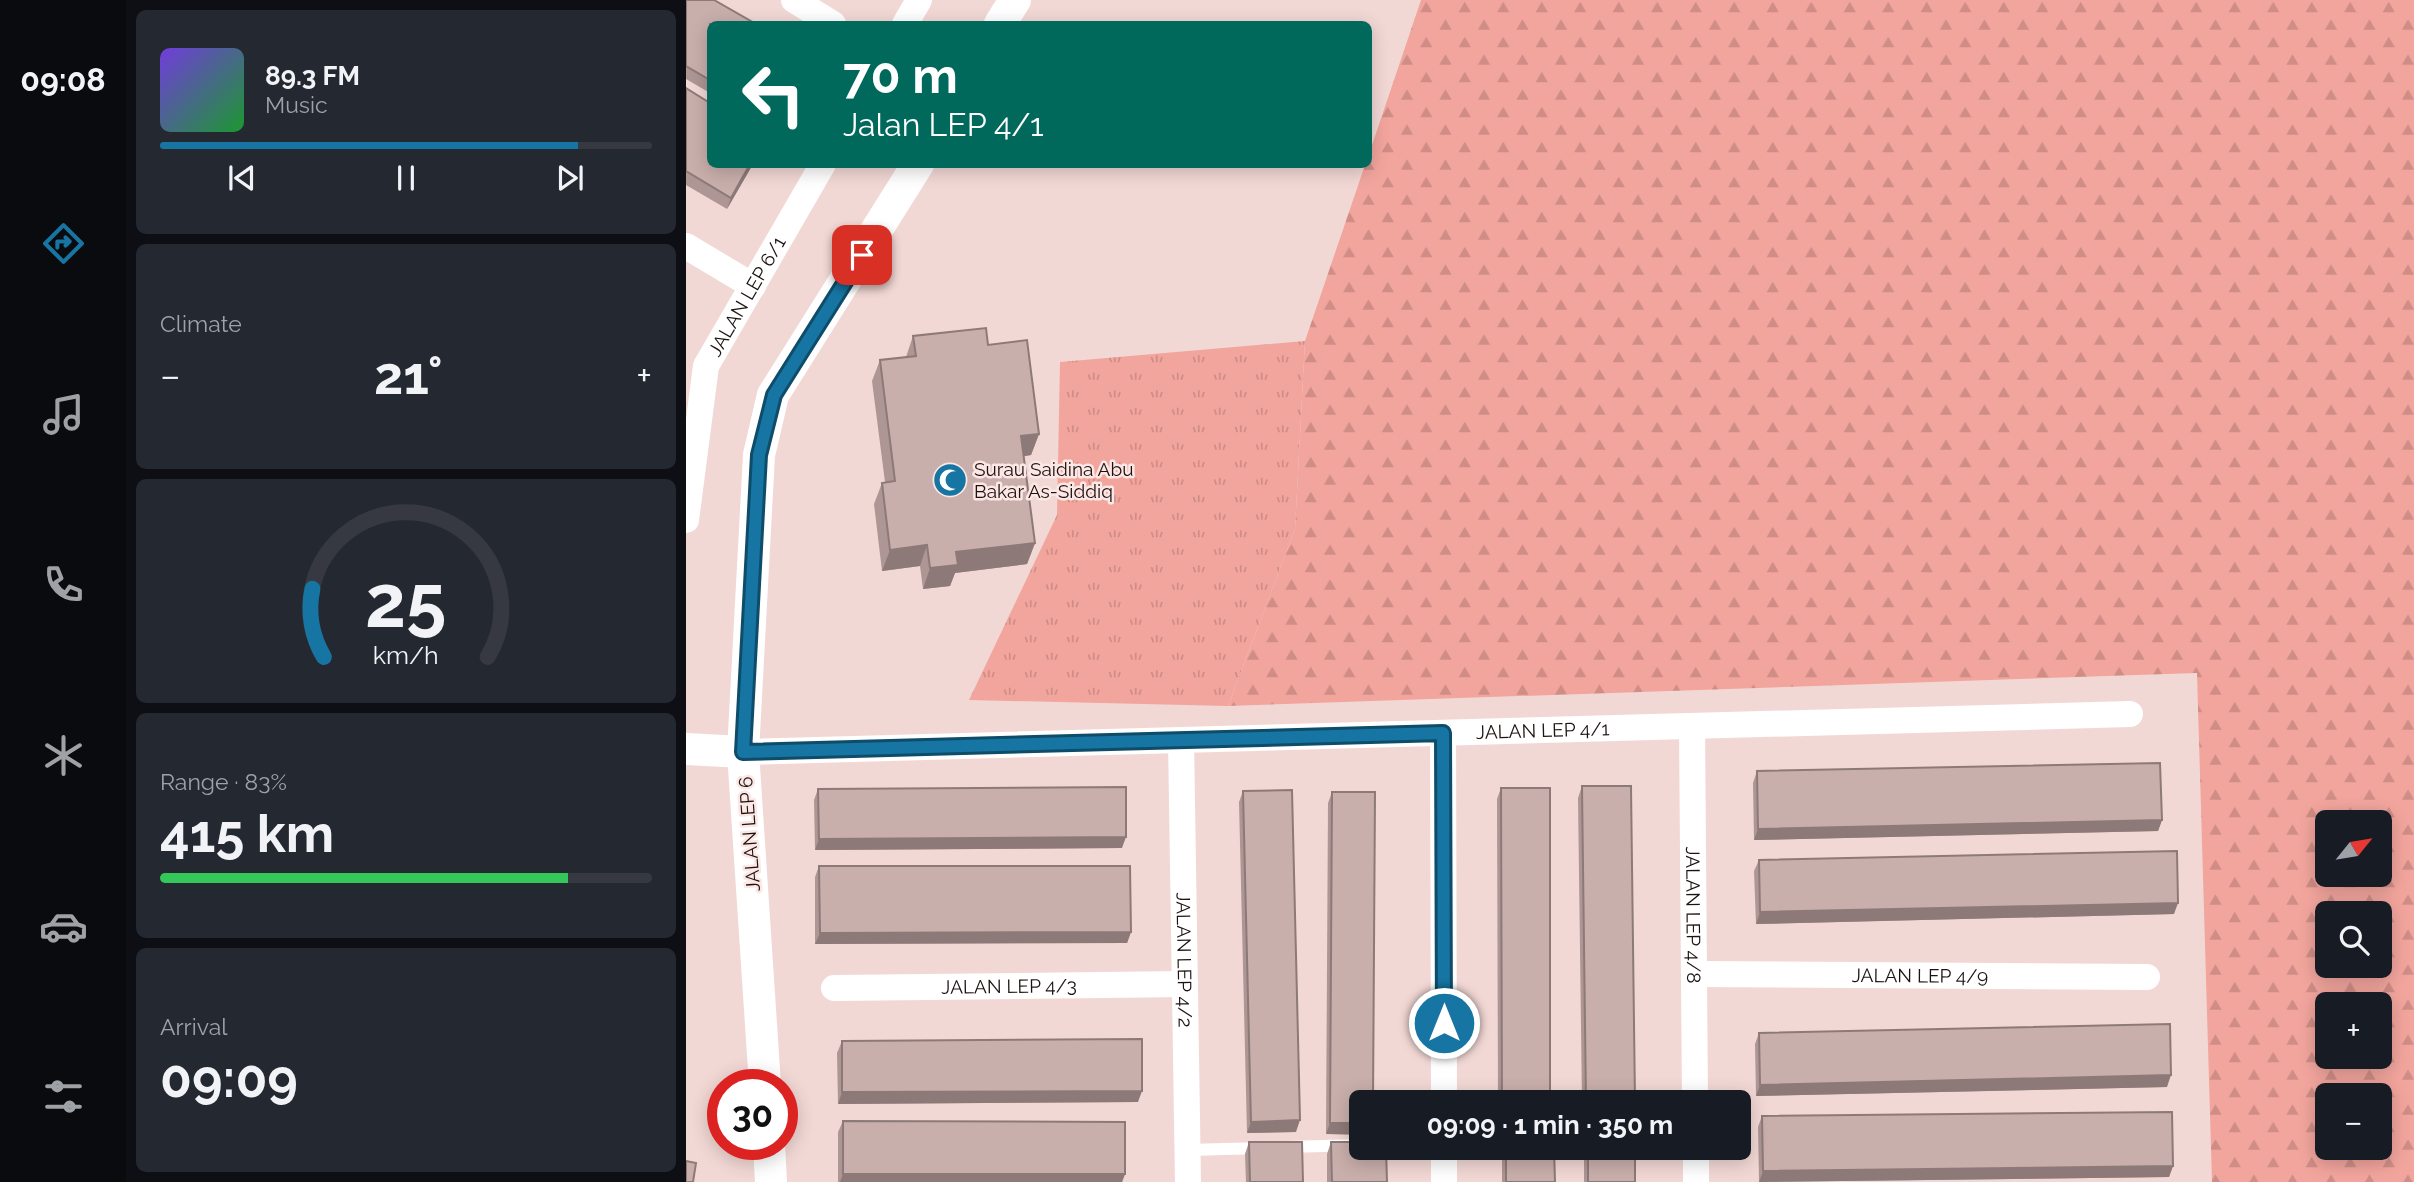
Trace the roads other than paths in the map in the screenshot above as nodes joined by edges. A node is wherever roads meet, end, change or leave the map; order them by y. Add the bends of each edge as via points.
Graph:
1 (794, 0) edge
2 (919, 0) edge
3 (1015, 0) edge
4 (828, 21) edge
5 (907, 21) edge
6 (1002, 21) edge
7 (821, 168) edge
8 (916, 168) edge
9 (686, 246) edge
10 (753, 286) junction
11 (686, 520) edge
12 (2130, 714) dead end
13 (1692, 726) junction
14 (1443, 733) junction
15 (1181, 740) junction
16 (686, 749) edge
17 (743, 752) junction
18 (1694, 974) junction
19 (2147, 977) dead end
20 (1185, 984) junction
21 (834, 988) dead end
22 (764, 1069) edge
23 (1444, 1090) edge
24 (1695, 1090) edge
25 (1349, 1145) edge
26 (1187, 1150) junction
27 (770, 1160) edge
28 (1444, 1160) edge
29 (1696, 1160) edge
30 (771, 1182) edge
31 (1188, 1182) edge
32 (1444, 1182) edge
33 (1696, 1182) edge

1 - 4 street
2 - 5 street
3 - 6 street
7 - 10 street, JALAN LEP 6/1
8 - 17 street, JALAN LEP 6 via 774,395 759,455
9 - 10 street
10 - 11 street, JALAN LEP 6/1 via 706,366
12 - 13 street, JALAN LEP 4/1
13 - 14 street, JALAN LEP 4/1
13 - 18 street, JALAN LEP 4/8
14 - 15 street, JALAN LEP 4/1
14 - 23 street
15 - 17 street, JALAN LEP 4/1
15 - 20 street, JALAN LEP 4/2
16 - 17 street
17 - 22 street, JALAN LEP 6
18 - 19 street, JALAN LEP 4/9
18 - 24 street, JALAN LEP 4/8
20 - 21 street, JALAN LEP 4/3
20 - 26 street, JALAN LEP 4/2
25 - 26 lane
26 - 31 street, JALAN LEP 4/2
27 - 30 street
28 - 32 street
29 - 33 street

